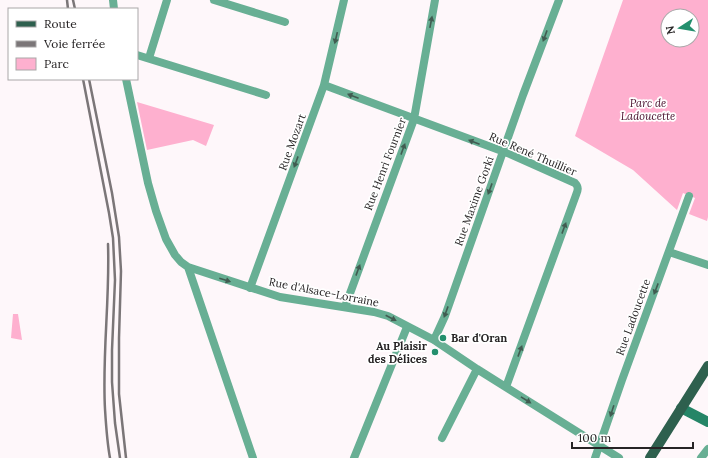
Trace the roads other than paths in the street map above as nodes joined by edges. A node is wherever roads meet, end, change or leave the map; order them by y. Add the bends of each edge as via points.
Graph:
1 (167, 0) edge
2 (214, 0) edge
3 (344, 0) edge
4 (435, 0) edge
5 (559, 0) edge
6 (232, 3) edge
7 (285, 22) dead end
8 (138, 55) edge
9 (149, 58) junction
10 (126, 80) edge
11 (324, 85) junction
12 (266, 95) dead end
13 (414, 119) junction
14 (503, 153) junction
15 (689, 196) dead end
16 (669, 252) junction
17 (708, 265) edge
18 (188, 267) junction
19 (250, 288) junction
20 (345, 307) junction
21 (407, 327) junction
22 (434, 340) junction
23 (708, 366) edge
24 (477, 369) junction
25 (506, 387) junction
26 (681, 408) junction
27 (708, 422) edge
28 (442, 438) dead end
29 (600, 446) junction
30 (708, 449) edge
31 (358, 457) edge
32 (253, 458) edge
33 (595, 458) edge
34 (619, 458) edge
35 (650, 458) edge
36 (701, 458) edge

1 - 9 street
2 - 6 street
3 -> 11 street, Rue Mozart
13 -> 4 street, Rue Henri Fournier
5 -> 14 street, Rue Maxime Gorki
6 - 7 street
8 - 9 street
9 - 12 street
10 - 18 street, Rue d'Alsace-Lorraine via 156,211 170,248
13 -> 11 street, Rue René Thuillier
11 -> 19 street, Rue Mozart
14 -> 13 street, Rue René Thuillier
20 -> 13 street, Rue Henri Fournier
14 -> 22 street, Rue Maxime Gorki via 445,316
25 -> 14 street, Rue René Thuillier via 578,188 575,183
15 - 16 street, Rue Ladoucette
16 - 17 street
16 -> 29 street, Rue Ladoucette
18 -> 19 street, Rue d'Alsace-Lorraine
18 - 32 street
19 - 20 street, Rue d'Alsace-Lorraine via 280,297
20 -> 21 street, Rue d'Alsace-Lorraine via 380,313
21 - 22 street, Rue d'Alsace-Lorraine
21 - 31 street
22 - 24 street, Rue d'Alsace-Lorraine
23 - 26 main road
24 - 25 street, Rue d'Alsace-Lorraine
24 - 28 street
25 -> 29 street, Rue d'Alsace-Lorraine
26 - 27 street
26 - 35 main road
29 - 33 street, Rue Ladoucette
29 - 34 street, Rue d'Alsace-Lorraine
30 - 36 street

